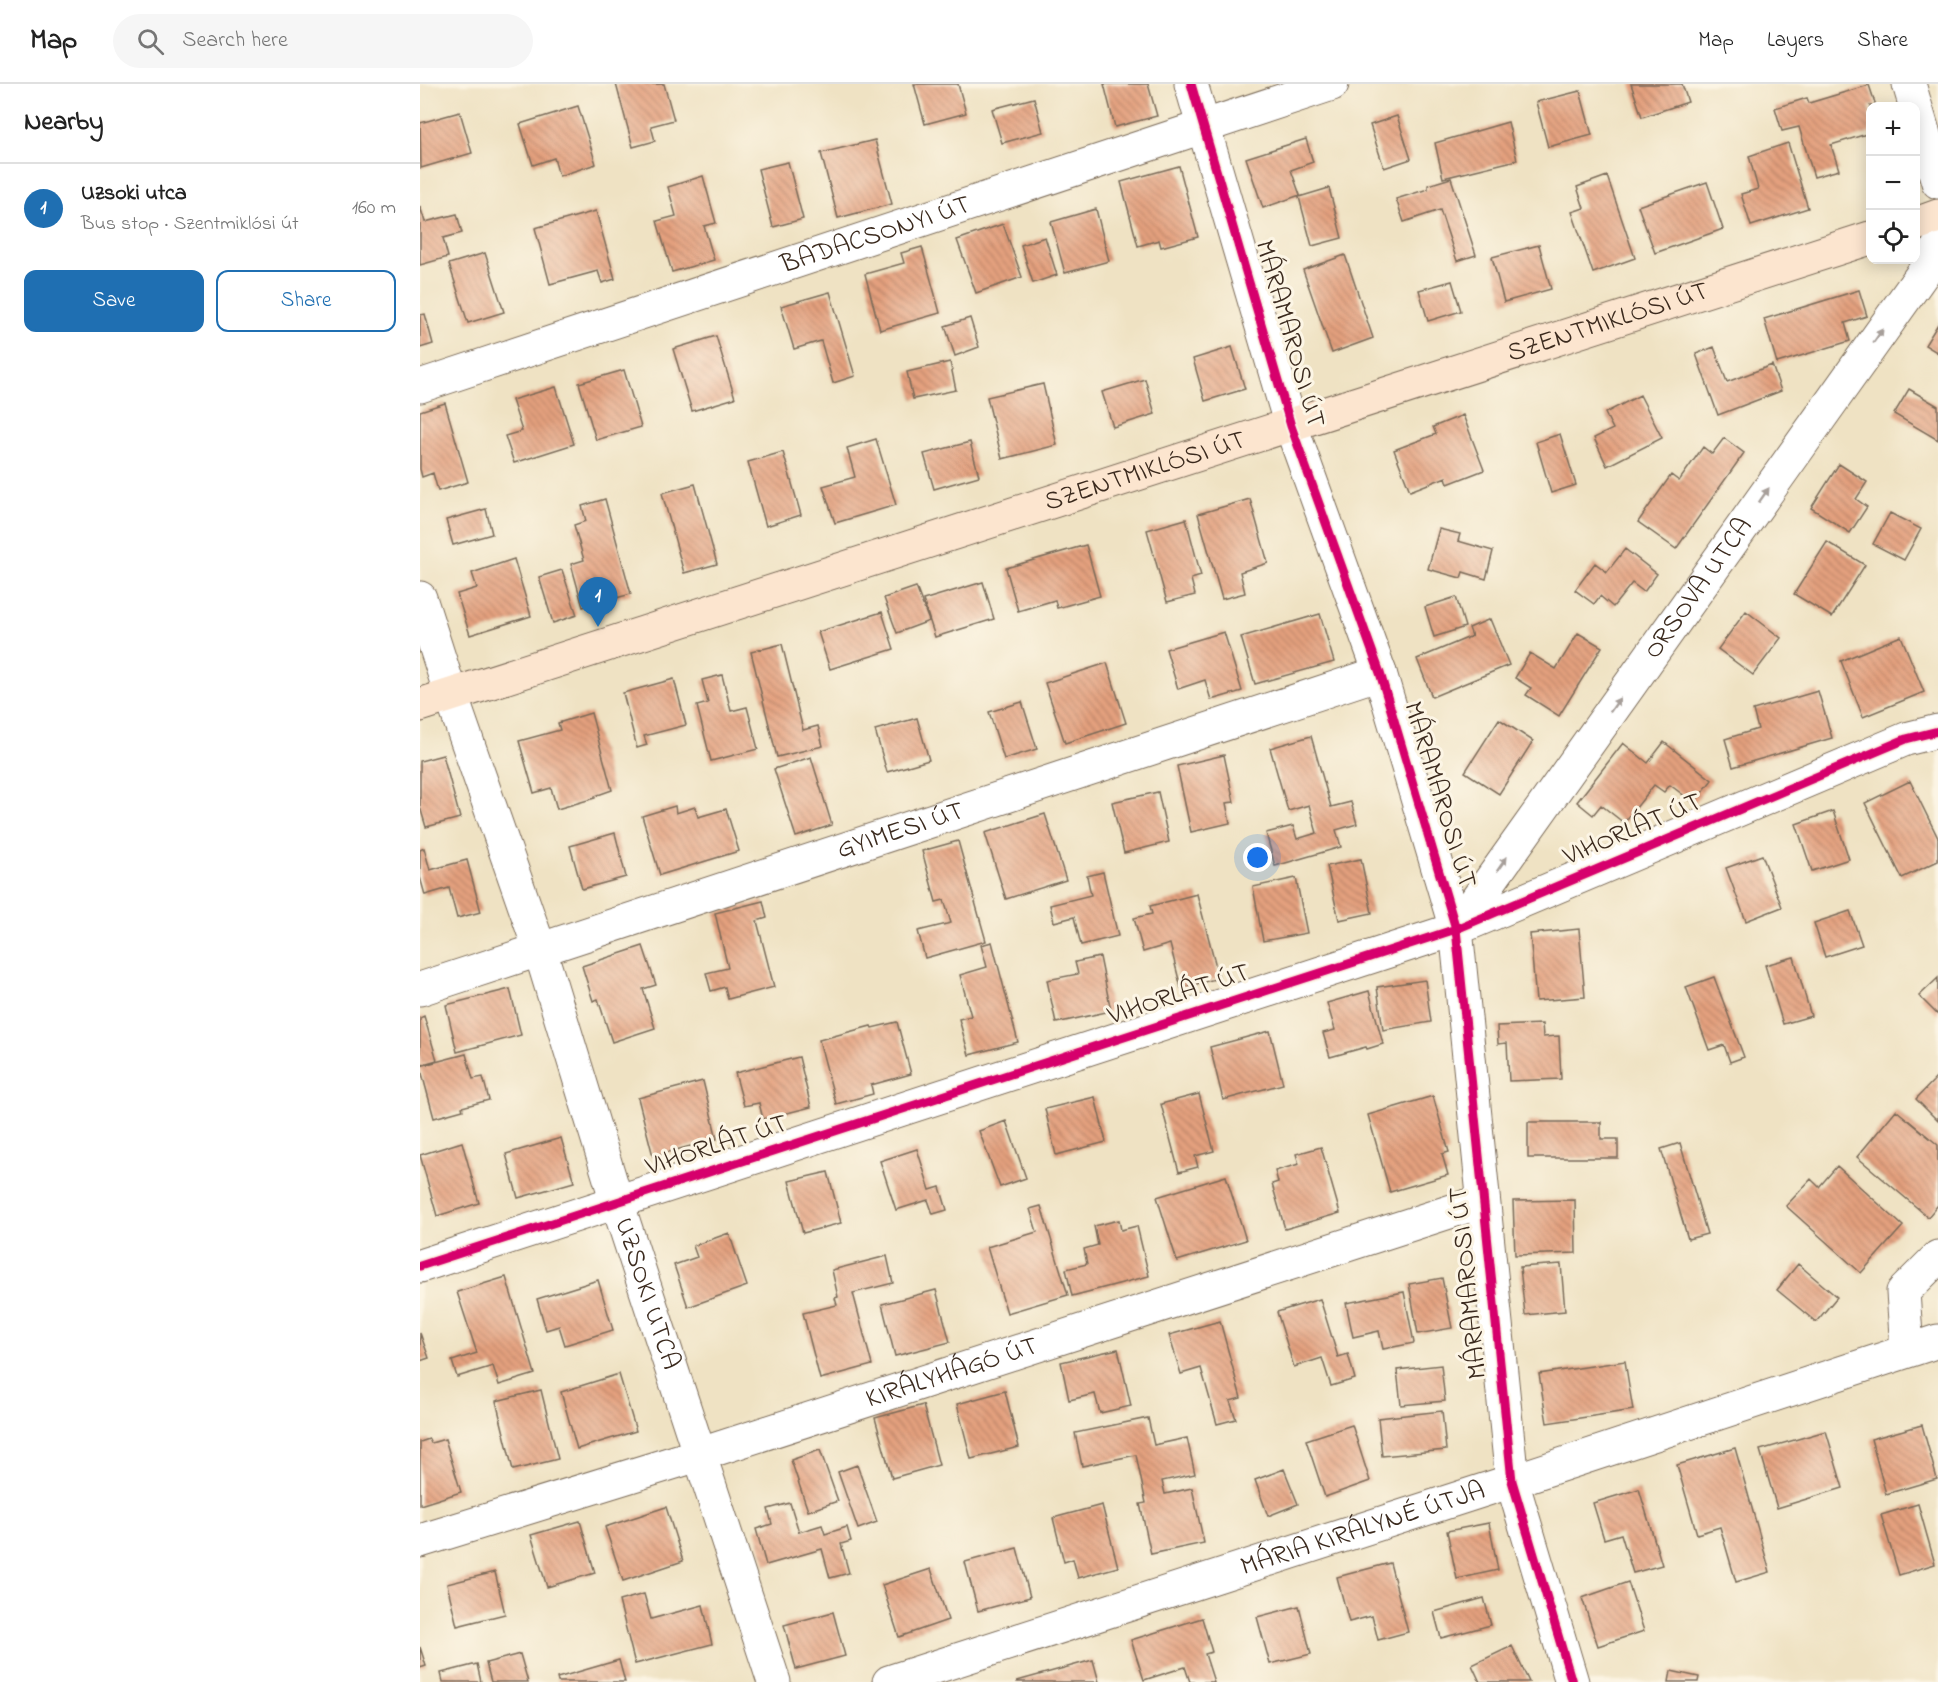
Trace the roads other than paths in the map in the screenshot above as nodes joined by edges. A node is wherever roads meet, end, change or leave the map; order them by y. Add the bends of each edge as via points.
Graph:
1 (1191, 84) edge
2 (1332, 84) edge
3 (1909, 84) edge
4 (1205, 126) junction
5 (1938, 182) edge
6 (1938, 216) edge
7 (1920, 223) edge
8 (1866, 239) edge
9 (1938, 247) edge
10 (420, 386) edge
11 (1291, 426) junction
12 (420, 598) edge
13 (1380, 673) junction
14 (451, 695) junction
15 (420, 705) edge
16 (1938, 731) edge
17 (1456, 929) junction
18 (540, 950) junction
19 (420, 989) edge
20 (1483, 1201) junction
21 (617, 1202) junction
22 (1938, 1257) edge
23 (420, 1266) edge
24 (1938, 1341) edge
25 (1907, 1350) junction
26 (701, 1454) junction
27 (1512, 1481) junction
28 (420, 1541) edge
29 (774, 1682) edge
30 (889, 1682) edge
31 (1572, 1682) edge

1 - 4 street, MÁRAMAROSI ÚT
2 - 4 street, BADACSONYI ÚT
3 - 5 street
4 - 10 street, BADACSONYI ÚT
4 - 11 street, MÁRAMAROSI ÚT
6 - 7 street
8 - 11 street, SZENTMIKLÓSI ÚT
17 -> 9 street, ORSOVA UTCA
11 - 13 street, MÁRAMAROSI ÚT
11 - 14 street, SZENTMIKLÓSI ÚT
12 - 14 street, UZSOKI UTCA
13 - 17 street, MÁRAMAROSI ÚT
13 - 18 street, GYIMESI ÚT
14 - 15 street, SZENTMIKLÓSI ÚT
14 - 18 street, UZSOKI UTCA
16 - 17 street, VIHORLÁT ÚT via 1906,739
17 - 20 street, MÁRAMAROSI ÚT
17 - 21 street, VIHORLÁT ÚT
18 - 19 street, GYIMESI ÚT
18 - 21 street, UZSOKI UTCA
20 - 26 street, KIRÁLYHÁGÓ ÚT
20 - 27 street, MÁRAMAROSI ÚT
21 - 23 street, VIHORLÁT ÚT
21 - 26 street, UZSOKI UTCA
22 - 25 street via 1903,1292
24 - 25 street, MÁRIA KIRÁLYNÉ ÚTJA
25 - 27 street, MÁRIA KIRÁLYNÉ ÚTJA
26 - 28 street, KIRÁLYHÁGÓ ÚT
26 - 29 street, UZSOKI UTCA
27 - 30 street, MÁRIA KIRÁLYNÉ ÚTJA
27 - 31 street, MÁRAMAROSI ÚT

